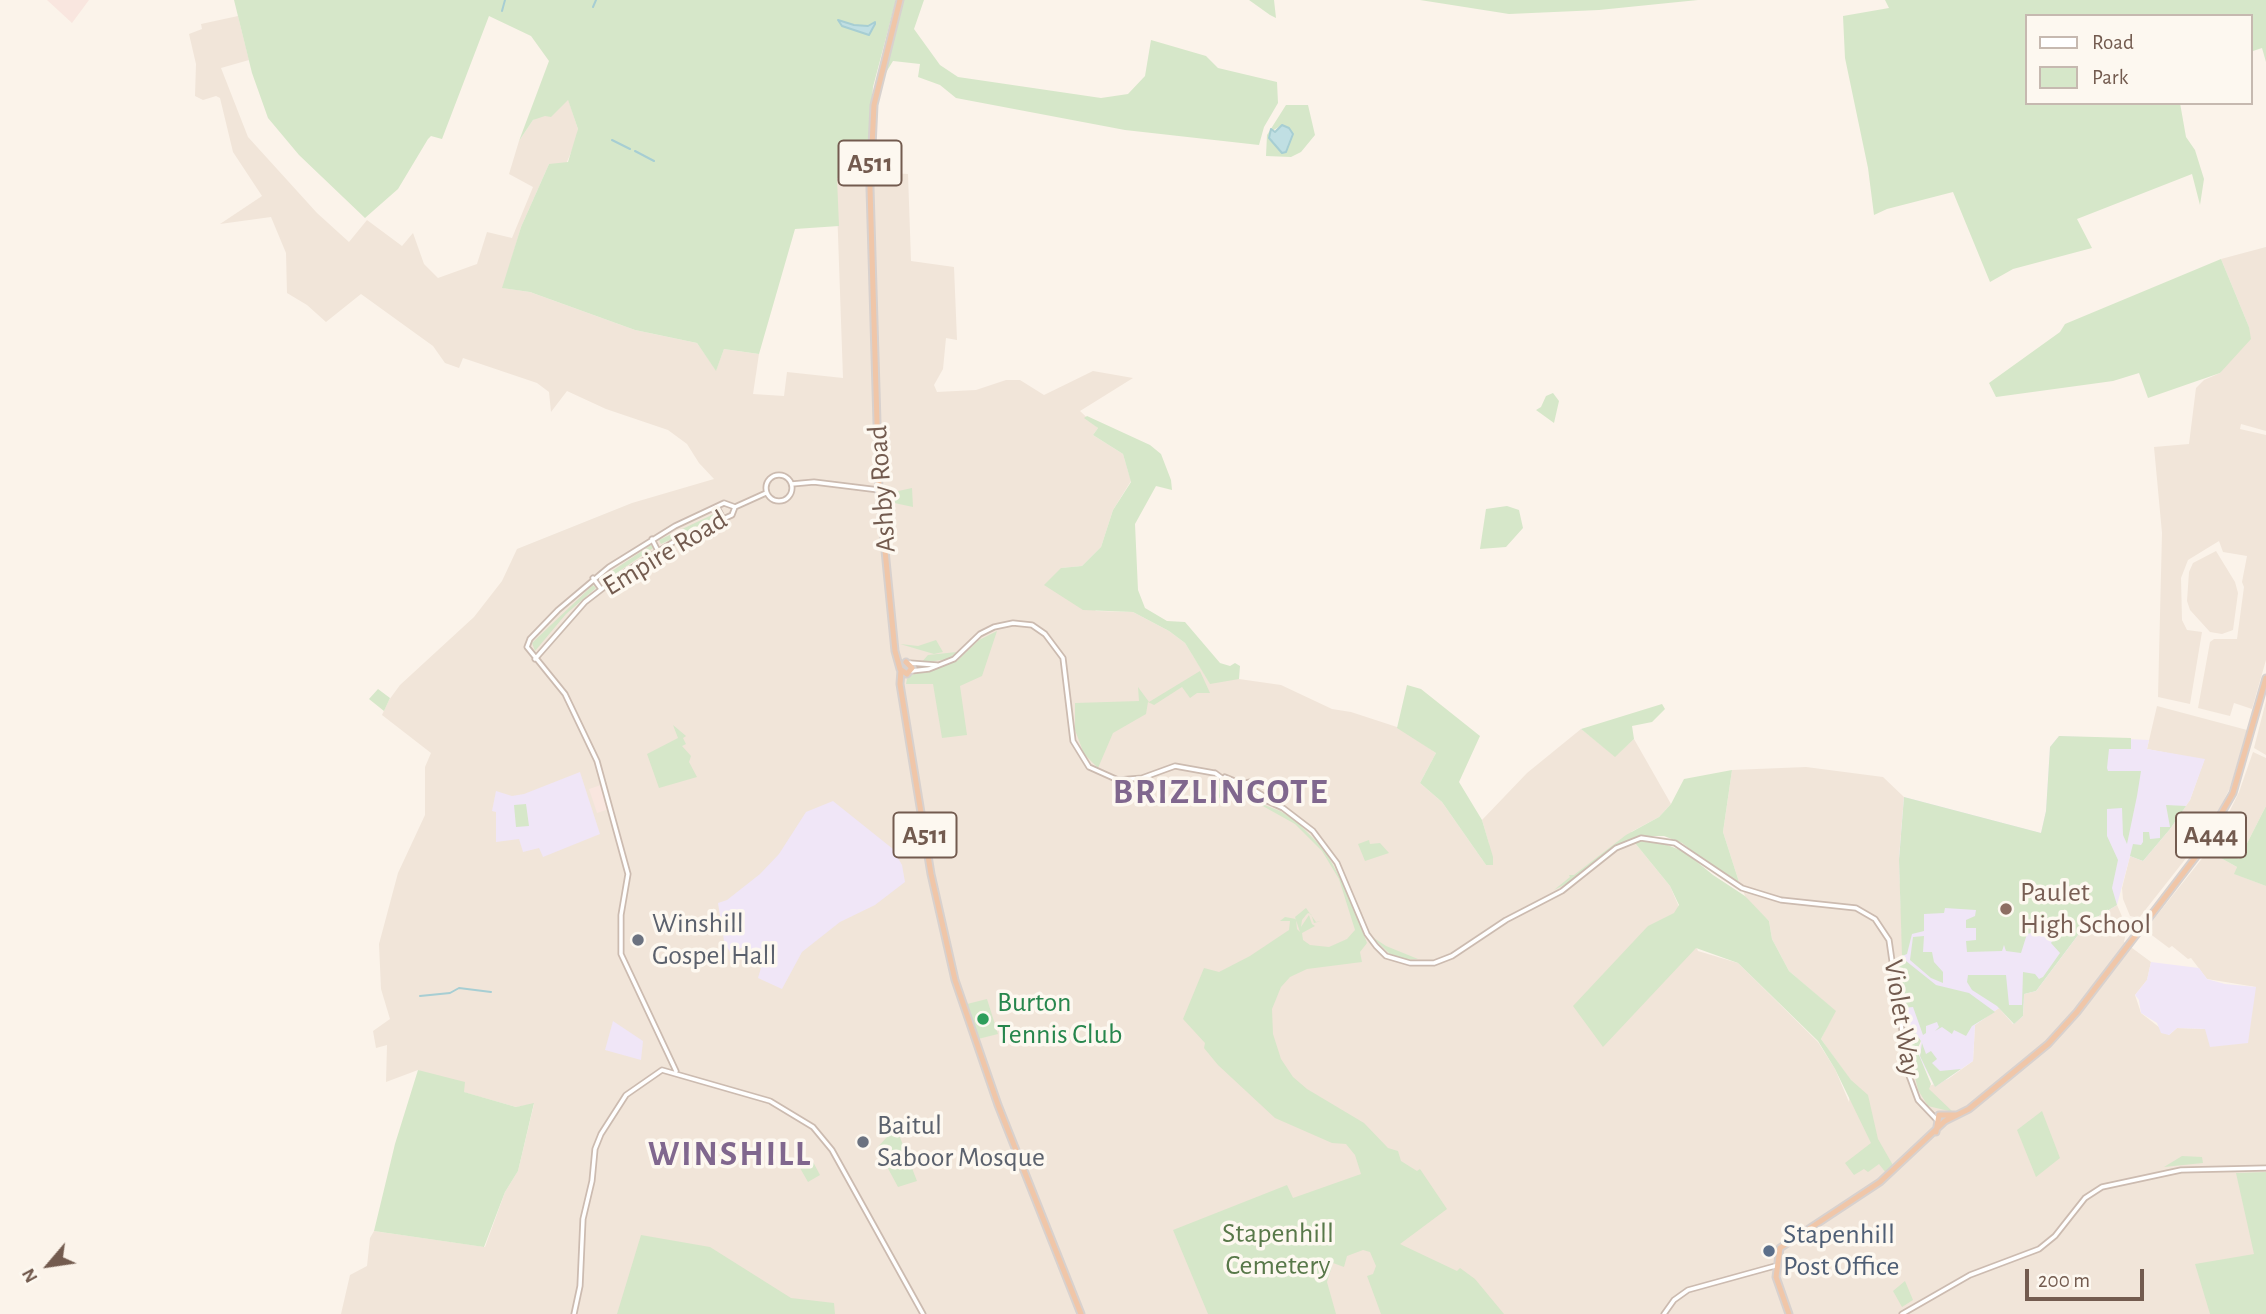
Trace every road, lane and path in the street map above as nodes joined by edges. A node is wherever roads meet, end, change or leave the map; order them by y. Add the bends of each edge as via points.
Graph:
1 (900, 0) edge
2 (792, 484) junction
3 (879, 491) junction
4 (766, 493) junction
5 (717, 507) junction
6 (735, 507) junction
7 (723, 519) junction
8 (652, 539) junction
9 (658, 551) junction
10 (593, 578) junction
11 (601, 589) junction
12 (535, 659) junction
13 (904, 665) junction
14 (939, 665) junction
15 (909, 673) junction
16 (2266, 678) edge
17 (901, 689) junction
18 (1215, 773) junction
19 (1242, 784) junction
20 (1240, 790) junction
21 (1253, 792) junction
22 (676, 1071) junction
23 (1941, 1119) junction
24 (2266, 1168) edge
25 (1776, 1263) junction
26 (575, 1314) edge
27 (923, 1314) edge
28 (1081, 1314) edge
29 (1664, 1314) edge
30 (1789, 1314) edge
31 (1902, 1314) edge

1 - 3 highway, Ashby Road / A511 via 877,90 870,142
2 - 3 street via 814,481
2 - 4 street via 791,494 781,502
2 - 4 street via 785,476 772,477
3 - 13 highway, Ashby Road / A511 via 896,648
4 - 6 street, Empire Road
5 - 6 street, Empire Road via 730,503
5 - 7 street
5 - 8 street, Empire Road
6 - 7 street, Empire Road via 734,514
7 - 9 street, Empire Road
8 - 9 street
8 - 10 street, Empire Road
9 - 11 street, Empire Road
10 - 11 street
10 - 12 street, Empire Road via 530,639 527,647
11 - 12 street, Empire Road
12 - 22 street via 565,694 601,775 628,874 621,954
13 - 14 street
13 - 15 highway
13 - 15 highway, A511
13 - 17 highway, Ashby Road / A511
14 - 15 street
14 - 18 street via 954,659 994,627 1032,625 1051,640 1063,658 1073,741 1089,767 1118,780 1142,778 1175,766
15 - 17 highway, A511
16 - 23 highway, A444 via 2233,793 2198,854 2058,1034 1969,1109
17 - 28 highway, Ashby Road / A511 via 931,874 955,980 998,1105
18 - 19 street
18 - 20 street
19 - 20 street
19 - 21 street via 1250,782
20 - 21 street via 1246,796
21 - 23 street, Violet Way via 1299,819 1326,848 1346,880 1367,934 1386,956 1410,963 1441,962 1553,896 1616,848 1641,838 1675,843 1726,880 1760,894 1856,908 1875,919 1889,940 1909,1073 1917,1100
22 - 26 street via 658,1070 626,1095 601,1134 583,1219
22 - 27 street via 770,1101 813,1127 832,1150
23 - 25 highway via 1935,1133 1880,1182 1788,1241 1780,1248
24 - 31 street via 2181,1170 2102,1187 2085,1198 2043,1247 1970,1275
25 - 29 street via 1688,1290
25 - 30 highway

